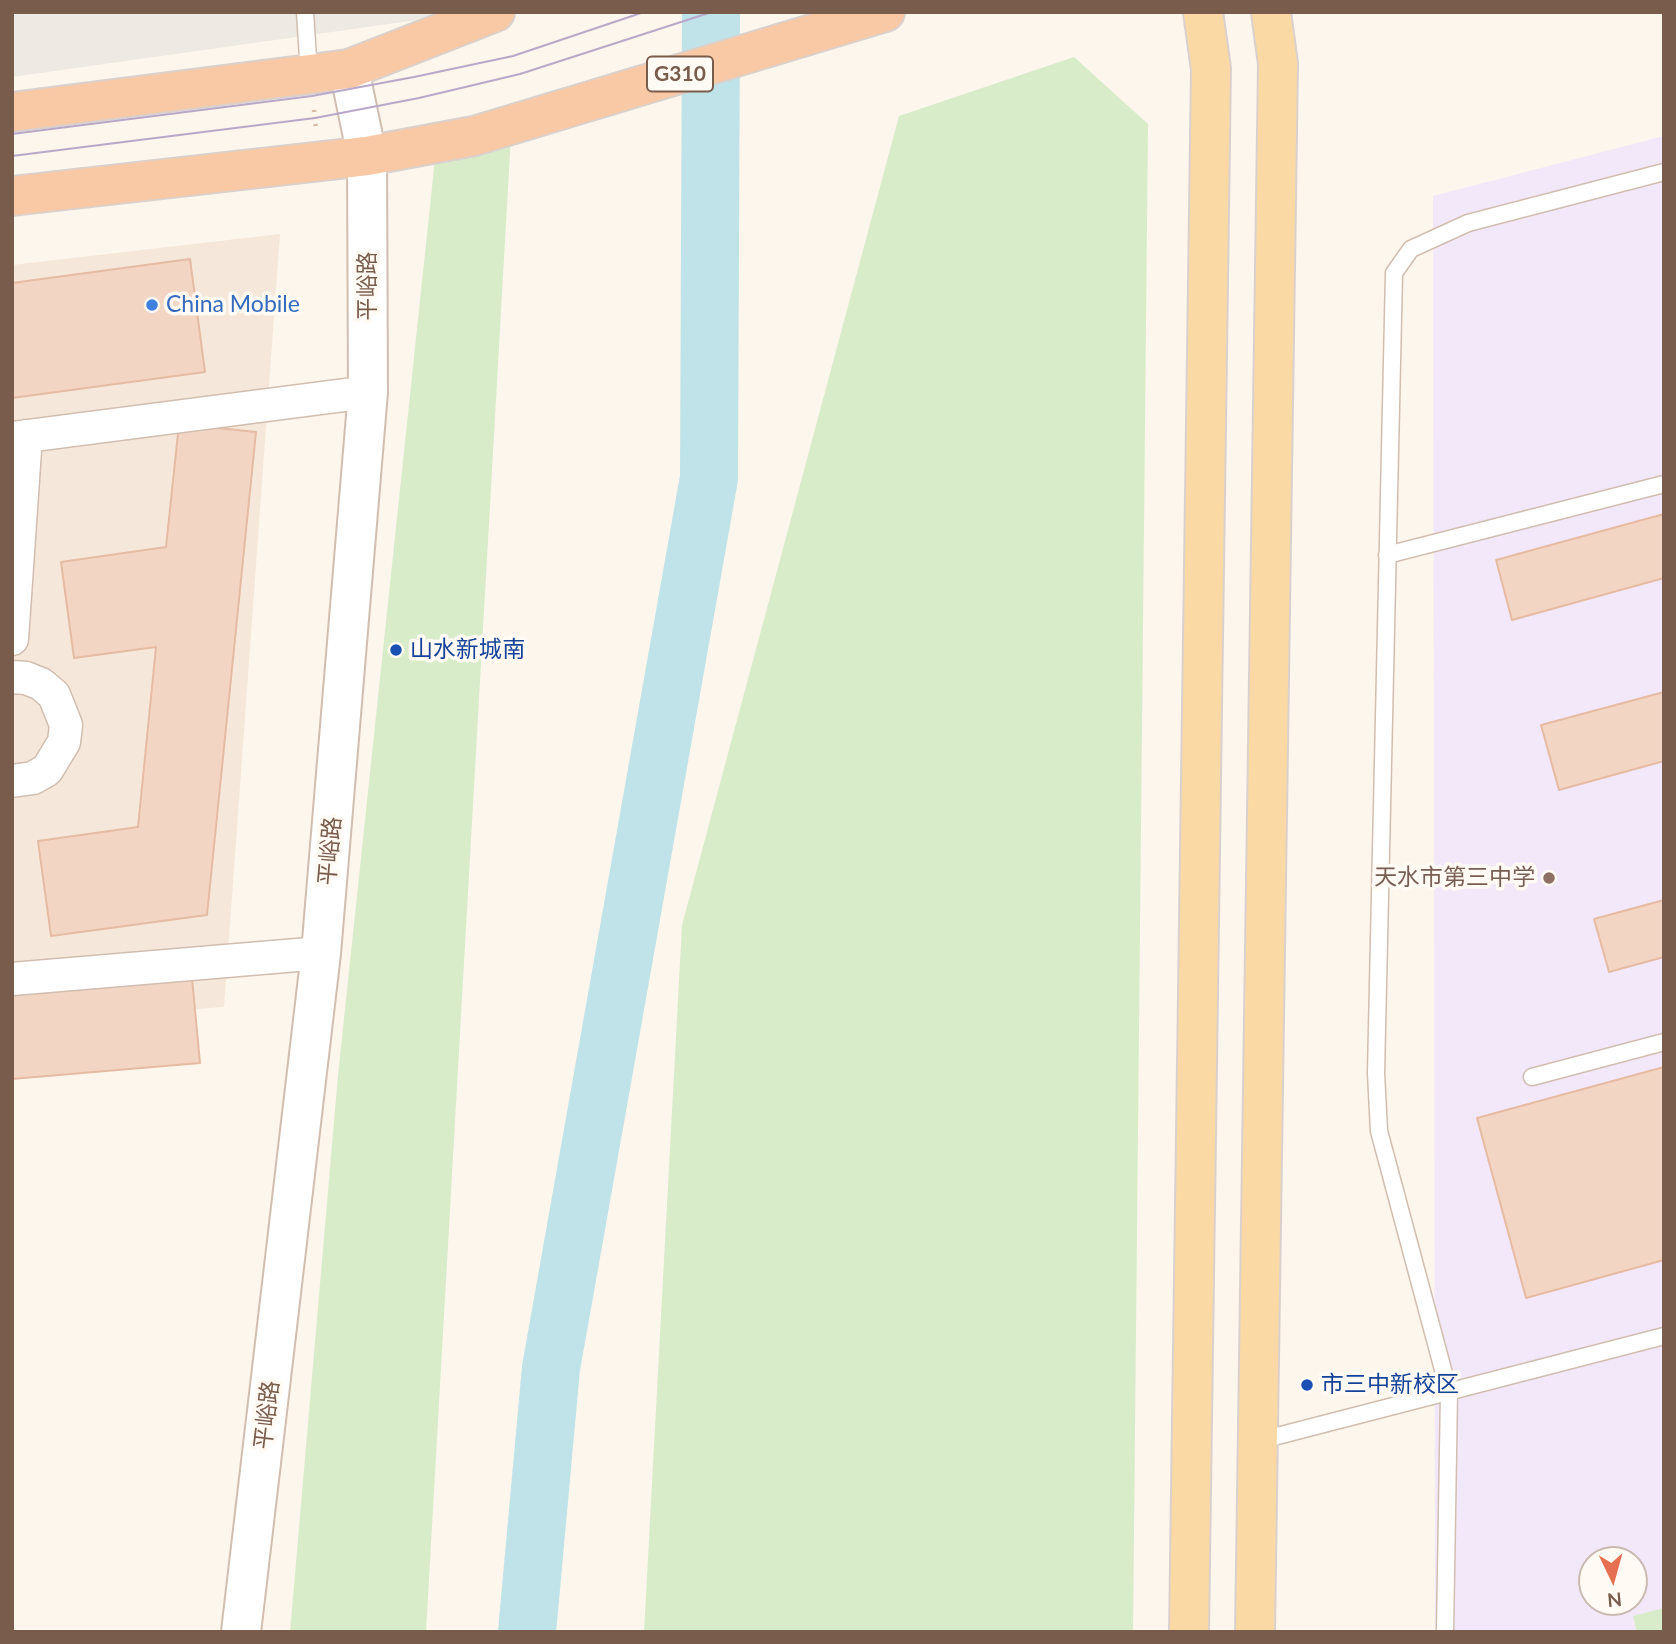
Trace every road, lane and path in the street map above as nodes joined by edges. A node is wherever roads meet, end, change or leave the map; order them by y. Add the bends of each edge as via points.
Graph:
1 (305, 12) edge
2 (885, 12) edge
3 (1203, 12) edge
4 (1271, 12) edge
5 (493, 13) edge
6 (349, 69) junction
7 (309, 74) junction
8 (12, 112) edge
9 (367, 156) junction
10 (319, 159) junction
11 (1664, 172) edge
12 (12, 196) edge
13 (368, 392) junction
14 (19, 437) edge
15 (1664, 484) edge
16 (1387, 555) junction
17 (12, 639) edge
18 (12, 677) edge
19 (12, 781) edge
20 (321, 953) junction
21 (12, 979) edge
22 (1664, 1042) edge
23 (1532, 1077) dead end
24 (1664, 1336) edge
25 (1449, 1392) junction
26 (1258, 1441) junction
27 (242, 1632) edge
28 (1189, 1632) edge
29 (1255, 1632) edge
30 (1445, 1632) edge

1 - 7 lane
2 - 9 highway, G310 via 474,136
3 - 28 main road via 1211,69
4 - 26 main road via 1278,64
5 - 6 highway
6 - 7 highway
6 - 9 street, 平峪路
7 - 8 highway
7 - 10 path
9 - 10 highway, G310
9 - 13 street, 平峪路
10 - 12 highway, G310
11 - 16 lane via 1468,223 1410,249 1394,272
13 - 14 street
13 - 20 street, 平峪路
14 - 17 street
15 - 16 lane
16 - 25 lane via 1376,1073 1379,1131
18 - 19 street via 41,684 54,695 66,725 64,742 47,770
20 - 21 street
20 - 27 street, 平峪路
22 - 23 lane
24 - 25 lane
25 - 26 lane
25 - 30 lane
26 - 29 main road

